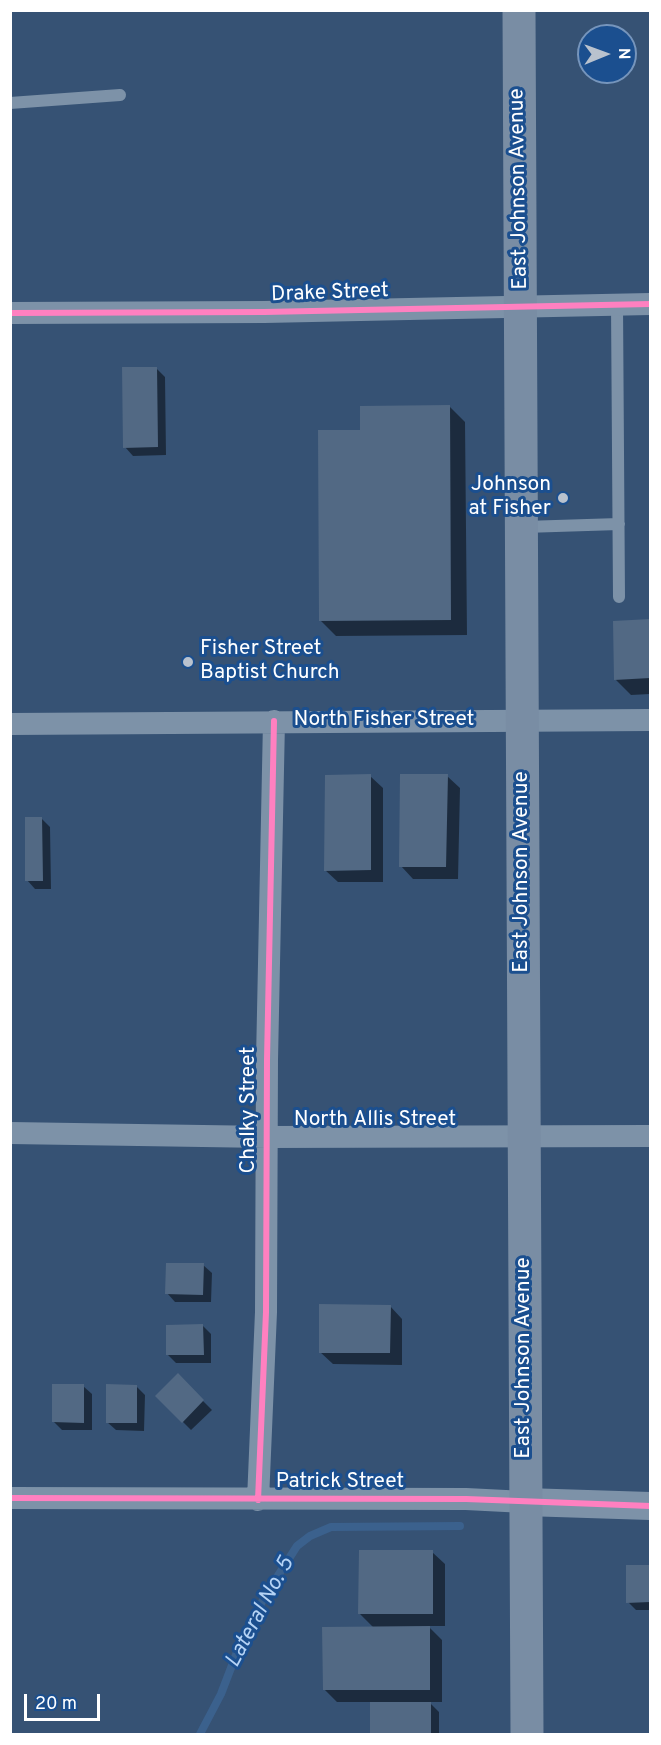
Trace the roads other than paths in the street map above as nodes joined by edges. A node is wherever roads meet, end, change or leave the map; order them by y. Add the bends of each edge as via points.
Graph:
1 (519, 10) edge
2 (120, 95) dead end
3 (10, 103) edge
4 (617, 304) junction
5 (651, 304) edge
6 (521, 305) junction
7 (10, 313) edge
8 (618, 524) junction
9 (521, 527) junction
10 (619, 597) dead end
11 (522, 720) junction
12 (651, 720) edge
13 (274, 721) junction
14 (10, 724) edge
15 (10, 1133) edge
16 (651, 1136) edge
17 (267, 1137) junction
18 (524, 1138) junction
19 (10, 1498) edge
20 (258, 1500) junction
21 (525, 1502) junction
22 (651, 1506) edge
23 (526, 1734) edge

1 - 6 main road, East Johnson Avenue
2 - 3 lane
4 - 5 street, Drake Street
4 - 6 street, Drake Street
4 - 8 lane
6 - 7 street, Drake Street
6 - 9 main road, East Johnson Avenue
8 - 9 lane
8 - 10 lane
9 - 11 main road, East Johnson Avenue
11 - 12 street, North Fisher Street
11 - 13 street, North Fisher Street
11 - 18 main road, East Johnson Avenue
13 - 14 street, North Fisher Street
13 - 17 street, Chalky Street
15 - 17 street, North Allis Street
16 - 18 street, North Allis Street via 578,1134
17 - 18 street, North Allis Street
17 - 20 street, Chalky Street via 266,1312
18 - 21 main road, East Johnson Avenue
19 - 20 street, Patrick Street
20 - 21 street, Patrick Street via 466,1498
21 - 22 street
21 - 23 main road, East Johnson Avenue

